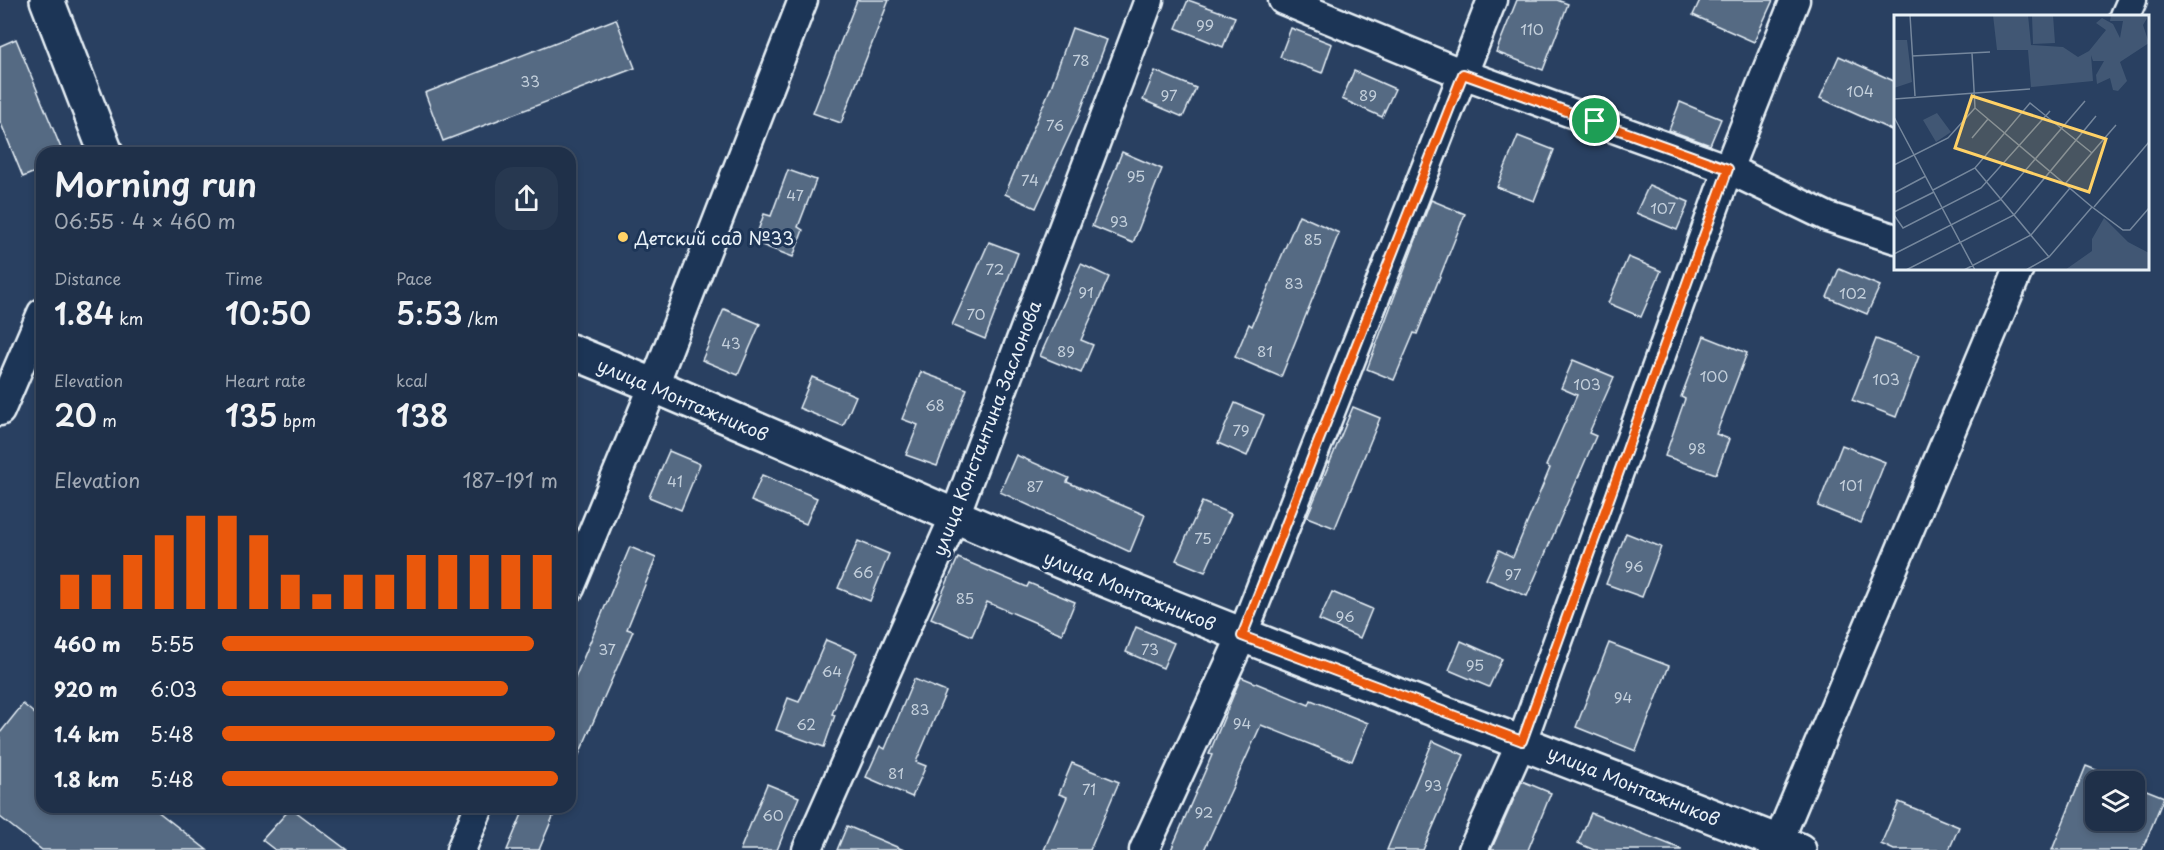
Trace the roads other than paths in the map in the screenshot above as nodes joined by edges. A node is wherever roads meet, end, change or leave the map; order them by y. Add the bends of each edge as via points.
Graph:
1 (48, 0) edge
2 (803, 0) edge
3 (1149, 0) edge
4 (1283, 0) edge
5 (1492, 0) edge
6 (1795, 0) edge
7 (2132, 0) edge
8 (2125, 15) edge
9 (1463, 74) junction
10 (104, 147) edge
11 (1728, 169) junction
12 (1894, 238) edge
13 (2009, 271) edge
14 (36, 327) edge
15 (576, 353) edge
16 (654, 385) junction
17 (0, 411) edge
18 (954, 518) junction
19 (576, 574) edge
20 (1242, 636) junction
21 (1522, 741) junction
22 (476, 813) edge
23 (1788, 846) edge
24 (461, 850) edge
25 (807, 850) edge
26 (1144, 850) edge
27 (1473, 850) edge

1 - 10 street
2 - 16 street
3 - 18 street, улица Константина Заслонова
4 - 9 street
5 - 9 street
6 - 11 street
7 - 8 street
9 - 11 street
9 - 20 street
11 - 12 street via 1828,217
11 - 21 street
13 - 23 street
14 - 17 street
15 - 16 street, улица Монтажников
16 - 18 street, улица Монтажников
16 - 19 street
18 - 20 street, улица Монтажников
18 - 25 street, улица Константина Заслонова
20 - 21 street, улица Монтажников
20 - 26 street
21 - 23 street, улица Монтажников
21 - 27 street
22 - 24 street

